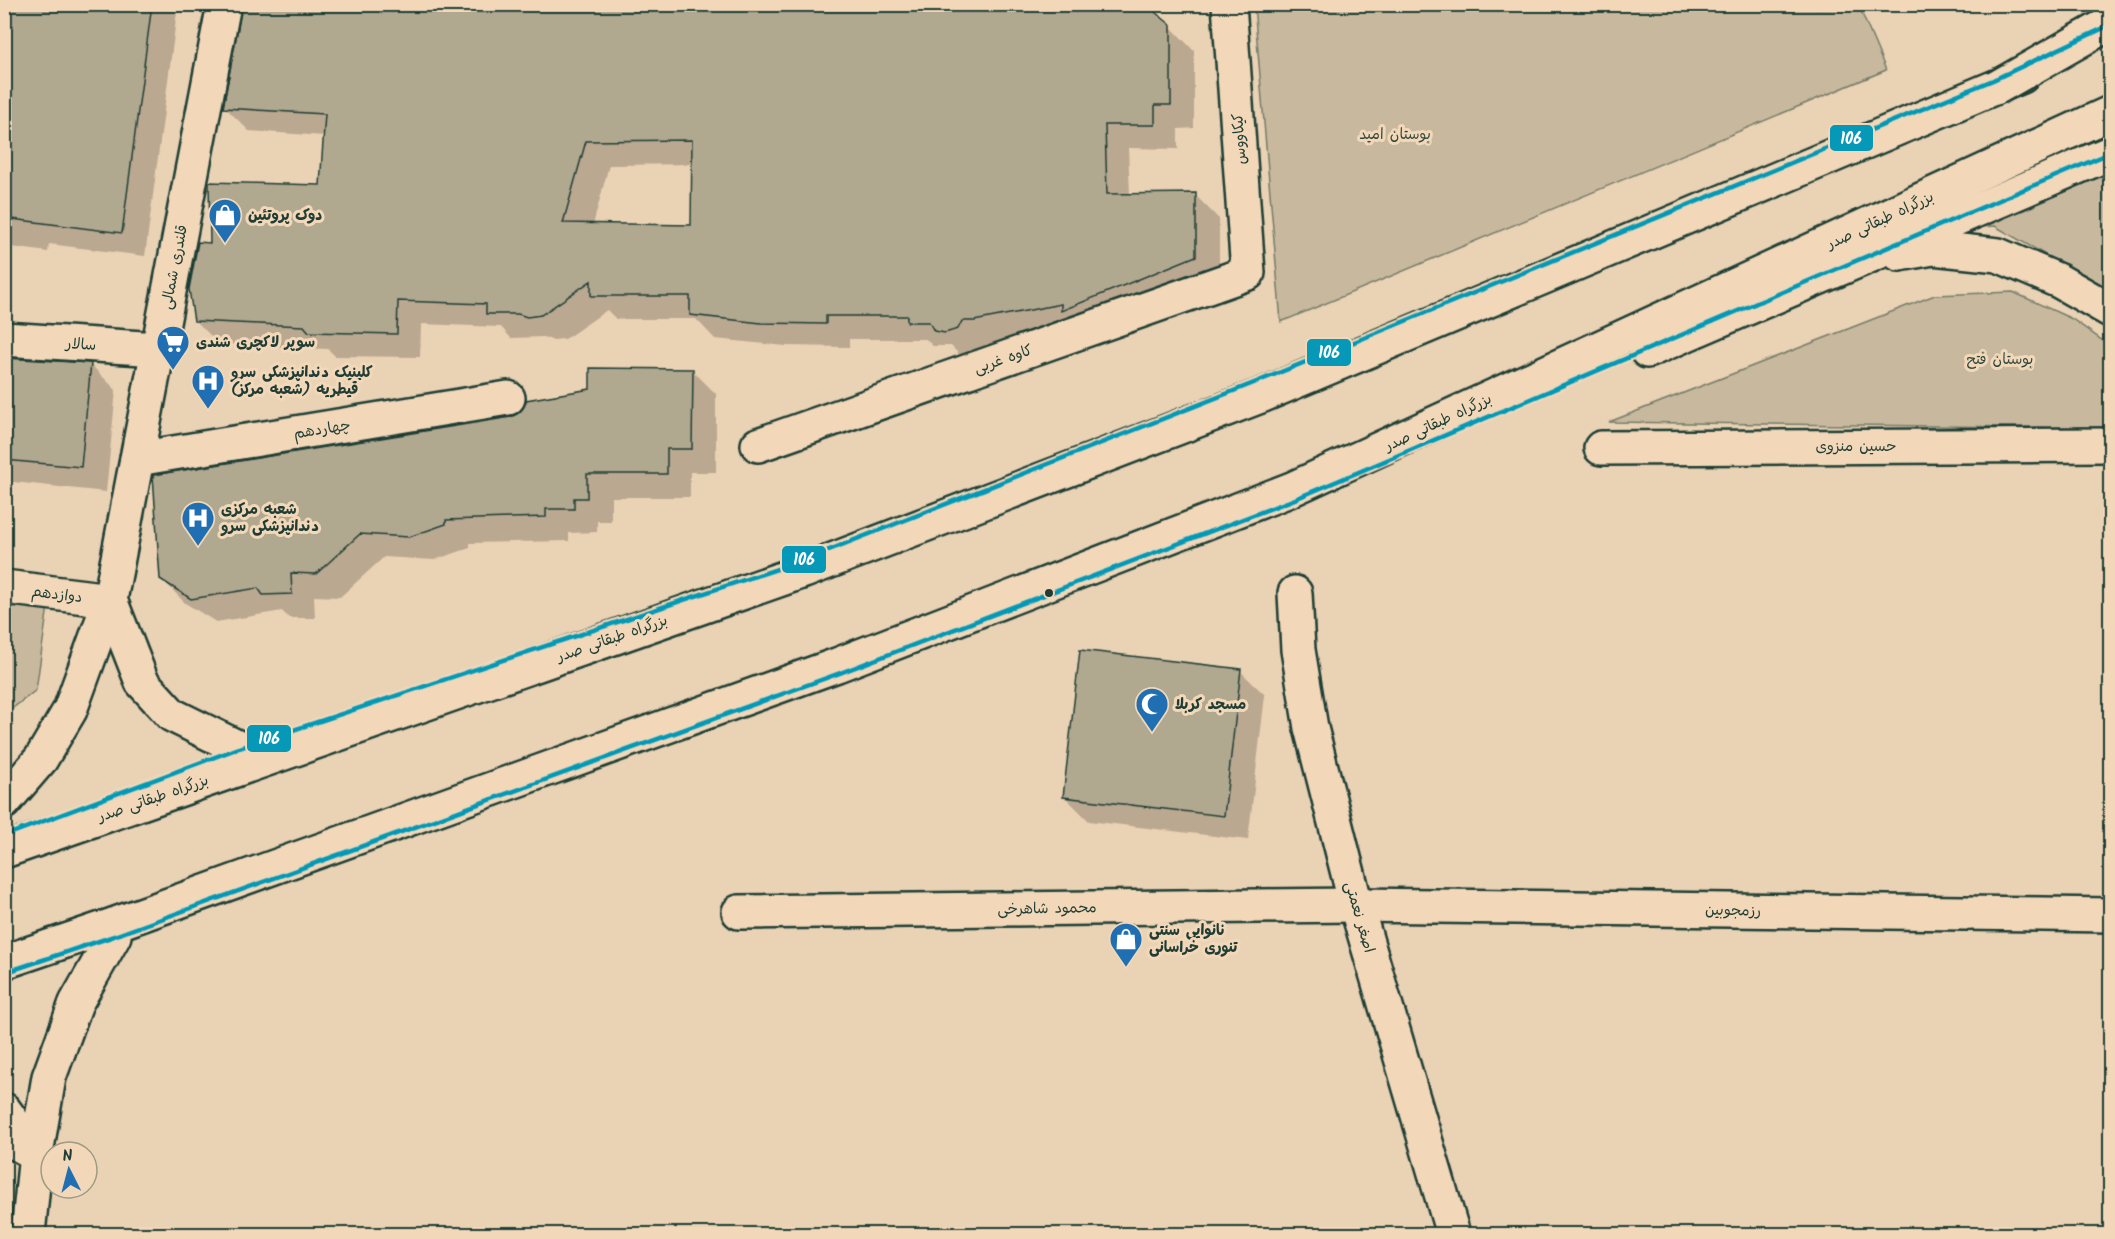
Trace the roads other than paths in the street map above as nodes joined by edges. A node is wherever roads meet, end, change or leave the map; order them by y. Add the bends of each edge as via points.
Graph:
1 (224, 4) edge
2 (1229, 4) edge
3 (2110, 24) edge
4 (2110, 34) edge
5 (1996, 88) junction
6 (2110, 113) edge
7 (2110, 153) edge
8 (1859, 261) junction
9 (1248, 273) joint
10 (2110, 309) edge
11 (4, 339) edge
12 (158, 349) junction
13 (508, 398) dead end
14 (758, 445) dead end
15 (2110, 445) edge
16 (1601, 448) dead end
17 (136, 459) junction
18 (4, 587) edge
19 (1295, 593) dead end
20 (110, 600) junction
21 (238, 748) junction
22 (4, 802) edge
23 (4, 836) edge
24 (4, 851) edge
25 (1356, 905) junction
26 (739, 912) dead end
27 (2110, 915) edge
28 (114, 936) junction
29 (4, 962) edge
30 (4, 973) edge
31 (4, 1110) edge
32 (4, 1136) edge
33 (36, 1154) junction
34 (28, 1234) edge
35 (1453, 1234) edge

1 - 12 main road, قلندری شمالی
2 - 9 main road, کیکاووس
3 - 5 main road, bridge
3 - 21 main road via 1993,80 1259,381 801,561
4 - 5 main road, بزرگراه طبقاتی صدر, bridge
5 - 24 main road, بزرگراه طبقاتی صدر via 1263,395 827,562
6 - 29 main road, بزرگراه طبقاتی صدر via 1292,489 837,665
7 - 8 main road
8 - 10 main road via 1934,248 1998,255 2059,281
8 - 28 main road via 1284,503 840,673
9 - 14 main road, کاوه غربی
11 - 12 main road, سالار
12 - 17 main road, قلندری شمالی
13 - 17 main road, چهاردهم
15 - 16 main road, حسین منزوی
17 - 20 main road, قلندری شمالی
18 - 20 main road, دوازدهم
19 - 25 main road, اصغر نعمتی via 1298,650 1311,728
20 - 21 main road via 142,682 172,715
20 - 22 main road, قلندری شمالی via 70,710 41,759
21 - 23 main road
25 - 26 main road, محمود شاهرخی
25 - 27 main road, رزمجوبین
25 - 35 main road, اصغر نعمتی
28 - 30 main road
28 - 33 main road via 76,1003 49,1077
31 - 33 main road
32 - 33 main road
33 - 34 main road

